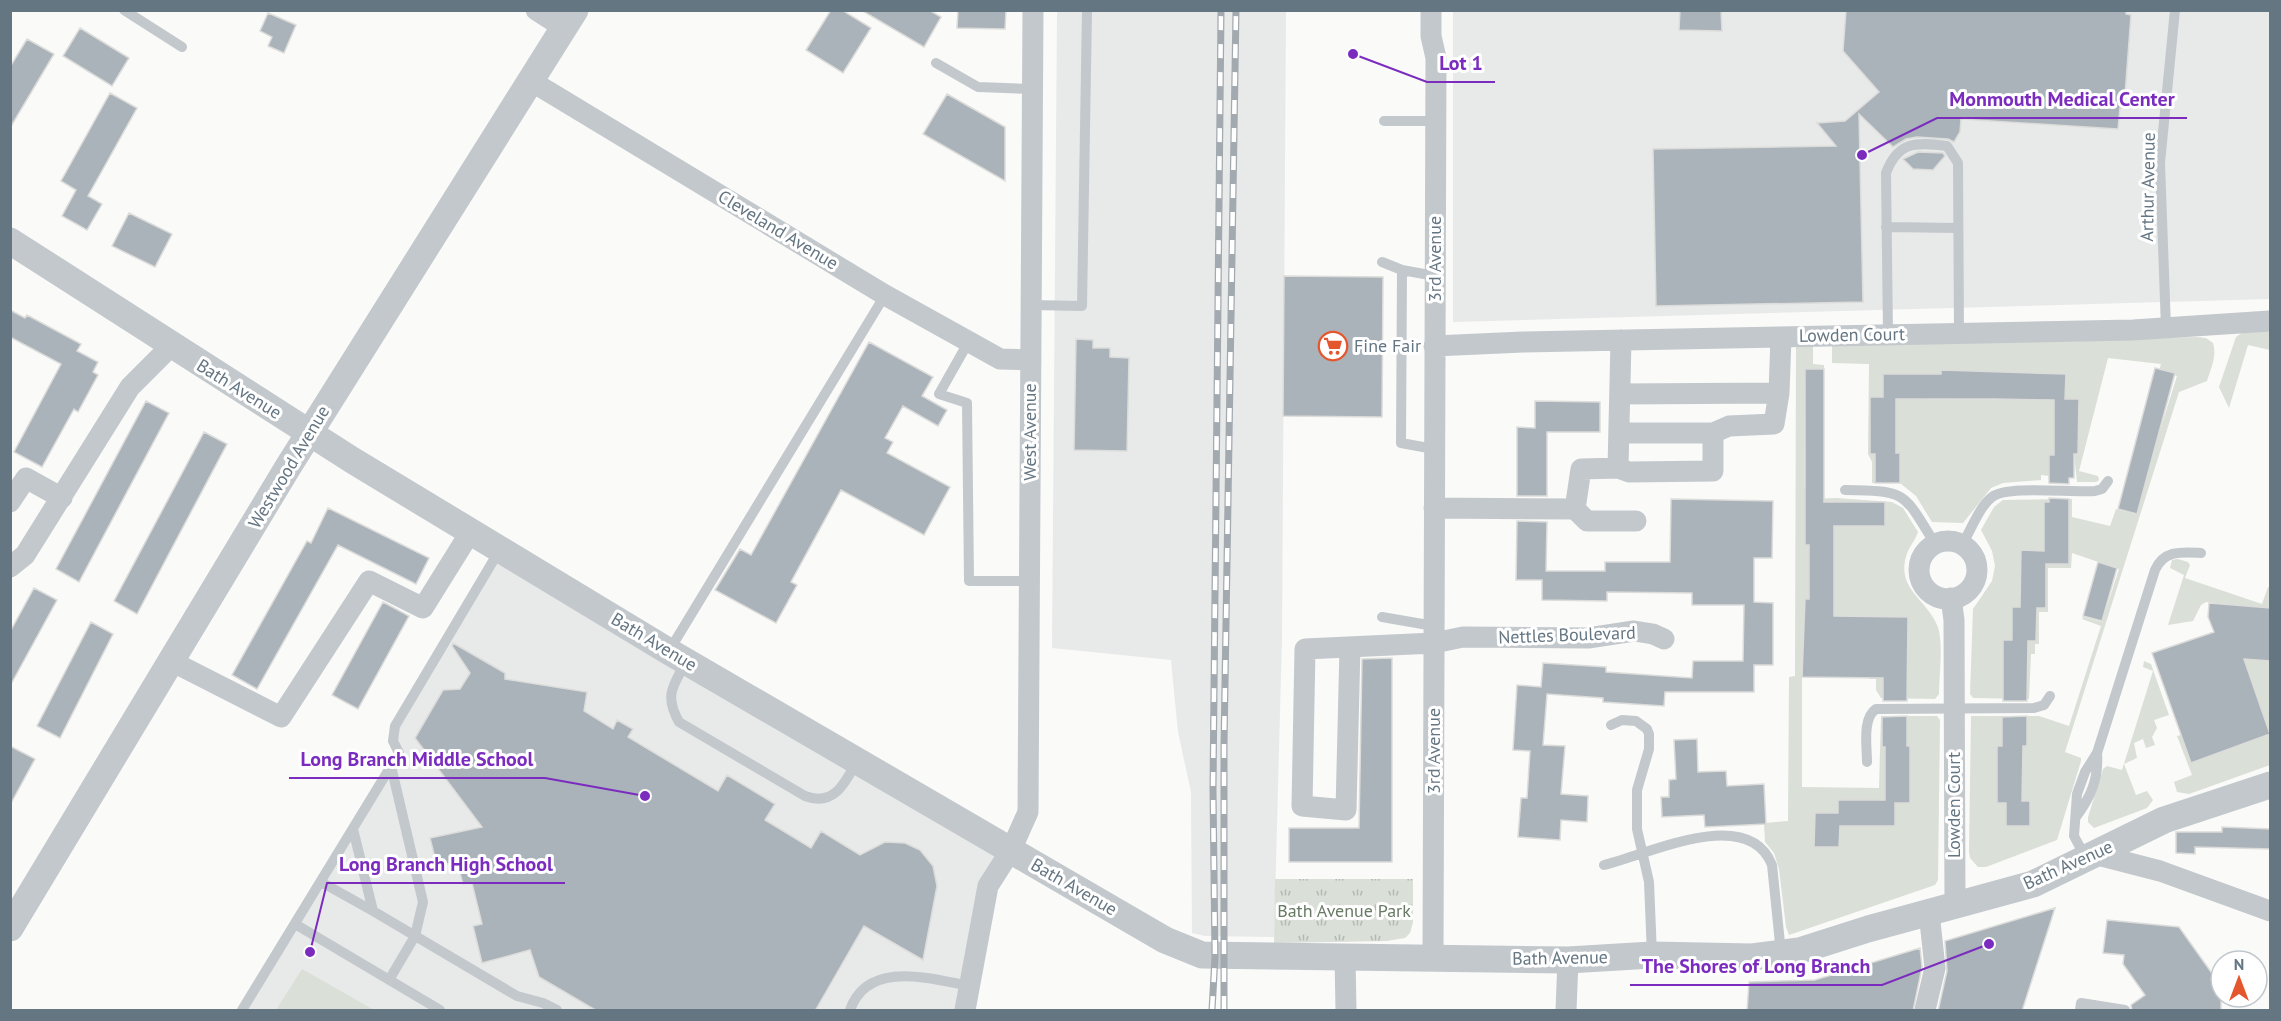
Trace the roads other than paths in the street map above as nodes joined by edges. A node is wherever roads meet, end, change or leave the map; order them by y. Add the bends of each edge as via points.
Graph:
1 (124, 10) edge
2 (536, 10) edge
3 (1033, 10) edge
4 (1087, 10) edge
5 (1431, 10) edge
6 (2175, 10) edge
7 (569, 19) edge
8 (182, 46) dead end
9 (936, 63) dead end
10 (531, 81) junction
11 (1032, 89) junction
12 (1384, 121) dead end
13 (1435, 121) junction
14 (1886, 227) junction
15 (1957, 228) junction
16 (10, 241) edge
17 (1382, 262) dead end
18 (1402, 270) junction
19 (1435, 276) junction
20 (885, 294) junction
21 (1031, 305) junction
22 (2271, 321) edge
23 (2166, 328) junction
24 (1959, 333) junction
25 (1888, 334) junction
26 (1781, 337) junction
27 (1621, 340) junction
28 (969, 341) junction
29 (171, 346) junction
30 (1434, 346) junction
31 (1031, 360) junction
32 (1779, 393) junction
33 (1620, 394) junction
34 (1619, 433) junction
35 (1713, 433) junction
36 (309, 434) junction
37 (1434, 449) junction
38 (1618, 468) junction
39 (2108, 481) dead end
40 (1845, 490) dead end
41 (62, 498) junction
42 (10, 502) edge
43 (1434, 508) junction
44 (1575, 509) junction
45 (1636, 521) dead end
46 (471, 531) junction
47 (1935, 544) junction
48 (1962, 545) junction
49 (500, 549) junction
50 (2201, 553) dead end
51 (15, 556) edge
52 (1029, 581) junction
53 (1951, 598) junction
54 (1382, 617) dead end
55 (1434, 635) junction
56 (1664, 639) dead end
57 (1350, 647) junction
58 (678, 656) junction
59 (173, 662) junction
60 (2050, 696) dead end
61 (1954, 707) junction
62 (1611, 725) dead end
63 (857, 761) junction
64 (1867, 762) dead end
65 (391, 766) junction
66 (2271, 785) edge
67 (2148, 828) junction
68 (353, 829) junction
69 (2074, 829) junction
70 (1011, 850) junction
71 (2094, 854) junction
72 (1642, 855) junction
73 (1604, 865) dead end
74 (2144, 866) junction
75 (321, 882) junction
76 (2033, 884) junction
77 (1942, 908) junction
78 (373, 911) junction
79 (2271, 912) edge
80 (295, 924) junction
81 (10, 928) edge
82 (415, 936) junction
83 (1781, 953) junction
84 (1652, 955) junction
85 (1345, 957) junction
86 (1433, 957) junction
87 (1568, 960) junction
88 (389, 980) junction
89 (970, 986) junction
90 (242, 1011) edge
91 (440, 1011) edge
92 (557, 1011) edge
93 (850, 1011) edge
94 (965, 1011) edge
95 (1346, 1011) edge
96 (1566, 1011) edge
97 (1925, 1011) edge
98 (2080, 1011) edge
99 (2125, 1011) edge

1 - 8 lane
2 - 7 street
3 - 11 street, West Avenue
4 - 21 lane via 1082,306
5 - 13 street, 3rd Avenue via 1436,58
6 - 23 lane, Arthur Avenue via 2160,163
7 - 10 street, Westwood Avenue
9 - 11 lane via 978,87
10 - 20 street, Cleveland Avenue
10 - 36 street, Westwood Avenue
11 - 21 street, West Avenue
12 - 13 lane
13 - 19 street, 3rd Avenue
14 - 15 lane
14 - 15 lane via 1886,173 1891,159 1917,144 1947,147 1954,154 1958,163
14 - 25 lane
15 - 24 lane
16 - 29 street, Bath Avenue
17 - 18 lane
18 - 19 lane
18 - 37 lane via 1401,443
19 - 30 street, 3rd Avenue
20 - 28 street, Cleveland Avenue
20 - 58 lane
21 - 31 street, West Avenue
22 - 23 street, Lowden Court
23 - 24 street, Lowden Court
24 - 25 street, Lowden Court
25 - 26 street, Lowden Court
26 - 27 street, Lowden Court
26 - 32 street
27 - 30 street, Lowden Court
27 - 33 street
28 - 31 street, Cleveland Avenue via 1000,359
28 - 52 lane via 939,394 967,403 969,581
29 - 36 street, Bath Avenue
29 - 41 street via 130,387
30 - 37 street, 3rd Avenue
31 - 52 street, West Avenue
32 - 33 street
32 - 35 street via 1774,424 1729,426
33 - 34 street
34 - 35 street
34 - 38 street
35 - 38 street via 1713,471 1629,472
36 - 46 street, Bath Avenue
36 - 59 street, Westwood Avenue
37 - 43 street, 3rd Avenue
38 - 44 street via 1581,469
39 - 48 lane via 2095,491 1997,494 1987,502
40 - 47 lane via 1888,492 1904,498
41 - 42 street via 26,478
41 - 51 street
43 - 44 street
43 - 55 street, 3rd Avenue
44 - 45 street via 1587,521
46 - 49 street, Bath Avenue
46 - 59 street via 423,608 369,581 281,717
47 - 48 street via 1948,541
47 - 53 street via 1920,562 1921,580 1933,594
48 - 53 street via 1974,556 1976,575 1968,591
49 - 58 street, Bath Avenue
49 - 65 lane via 400,716 393,733 399,753
50 - 69 lane via 2175,553 2158,562 2097,753 2077,794
52 - 70 street, West Avenue via 1028,812
53 - 61 street, Lowden Court
54 - 55 lane
55 - 56 street, Nettles Boulevard via 1588,638 1634,632
55 - 57 street, Nettles Boulevard
55 - 86 street, 3rd Avenue
57 - 57 street, Nettles Boulevard via 1346,810 1302,806 1305,649
58 - 63 street, Bath Avenue
58 - 63 lane via 669,700 679,722 815,800 827,799 842,788
59 - 81 street, Westwood Avenue
60 - 61 lane via 2044,705 2034,708
61 - 64 lane via 1876,709 1868,724
61 - 77 street, Lowden Court
62 - 72 lane via 1622,720 1636,721 1649,734 1637,790
63 - 70 street, Bath Avenue
65 - 68 lane
65 - 82 lane via 423,902
66 - 67 street, Bath Avenue
67 - 71 street, Bath Avenue
67 - 74 street via 2139,834 2133,847
68 - 75 lane
68 - 78 lane
69 - 71 lane via 2076,844
69 - 76 lane via 2063,860
70 - 85 street, Bath Avenue via 1189,951 1226,958
70 - 89 street, West Avenue via 988,886
71 - 74 street
71 - 76 street, Bath Avenue
72 - 73 lane
72 - 83 lane via 1675,842 1700,838 1737,837 1758,844 1768,854 1772,866
72 - 84 lane via 1649,882
74 - 79 street
75 - 78 lane
75 - 80 lane
76 - 77 street, Bath Avenue
77 - 83 street, Bath Avenue via 1813,948
77 - 97 street, Lowden Court
78 - 82 lane
80 - 88 lane
80 - 90 lane
82 - 88 lane
82 - 92 lane via 517,996
83 - 84 street, Bath Avenue via 1752,957
84 - 87 street, Bath Avenue
85 - 86 street, Bath Avenue
85 - 95 street
86 - 87 street, Bath Avenue
87 - 96 street
88 - 91 lane
89 - 93 lane via 914,977 884,978 862,991
89 - 94 street, West Avenue
98 - 99 lane via 2081,1004

